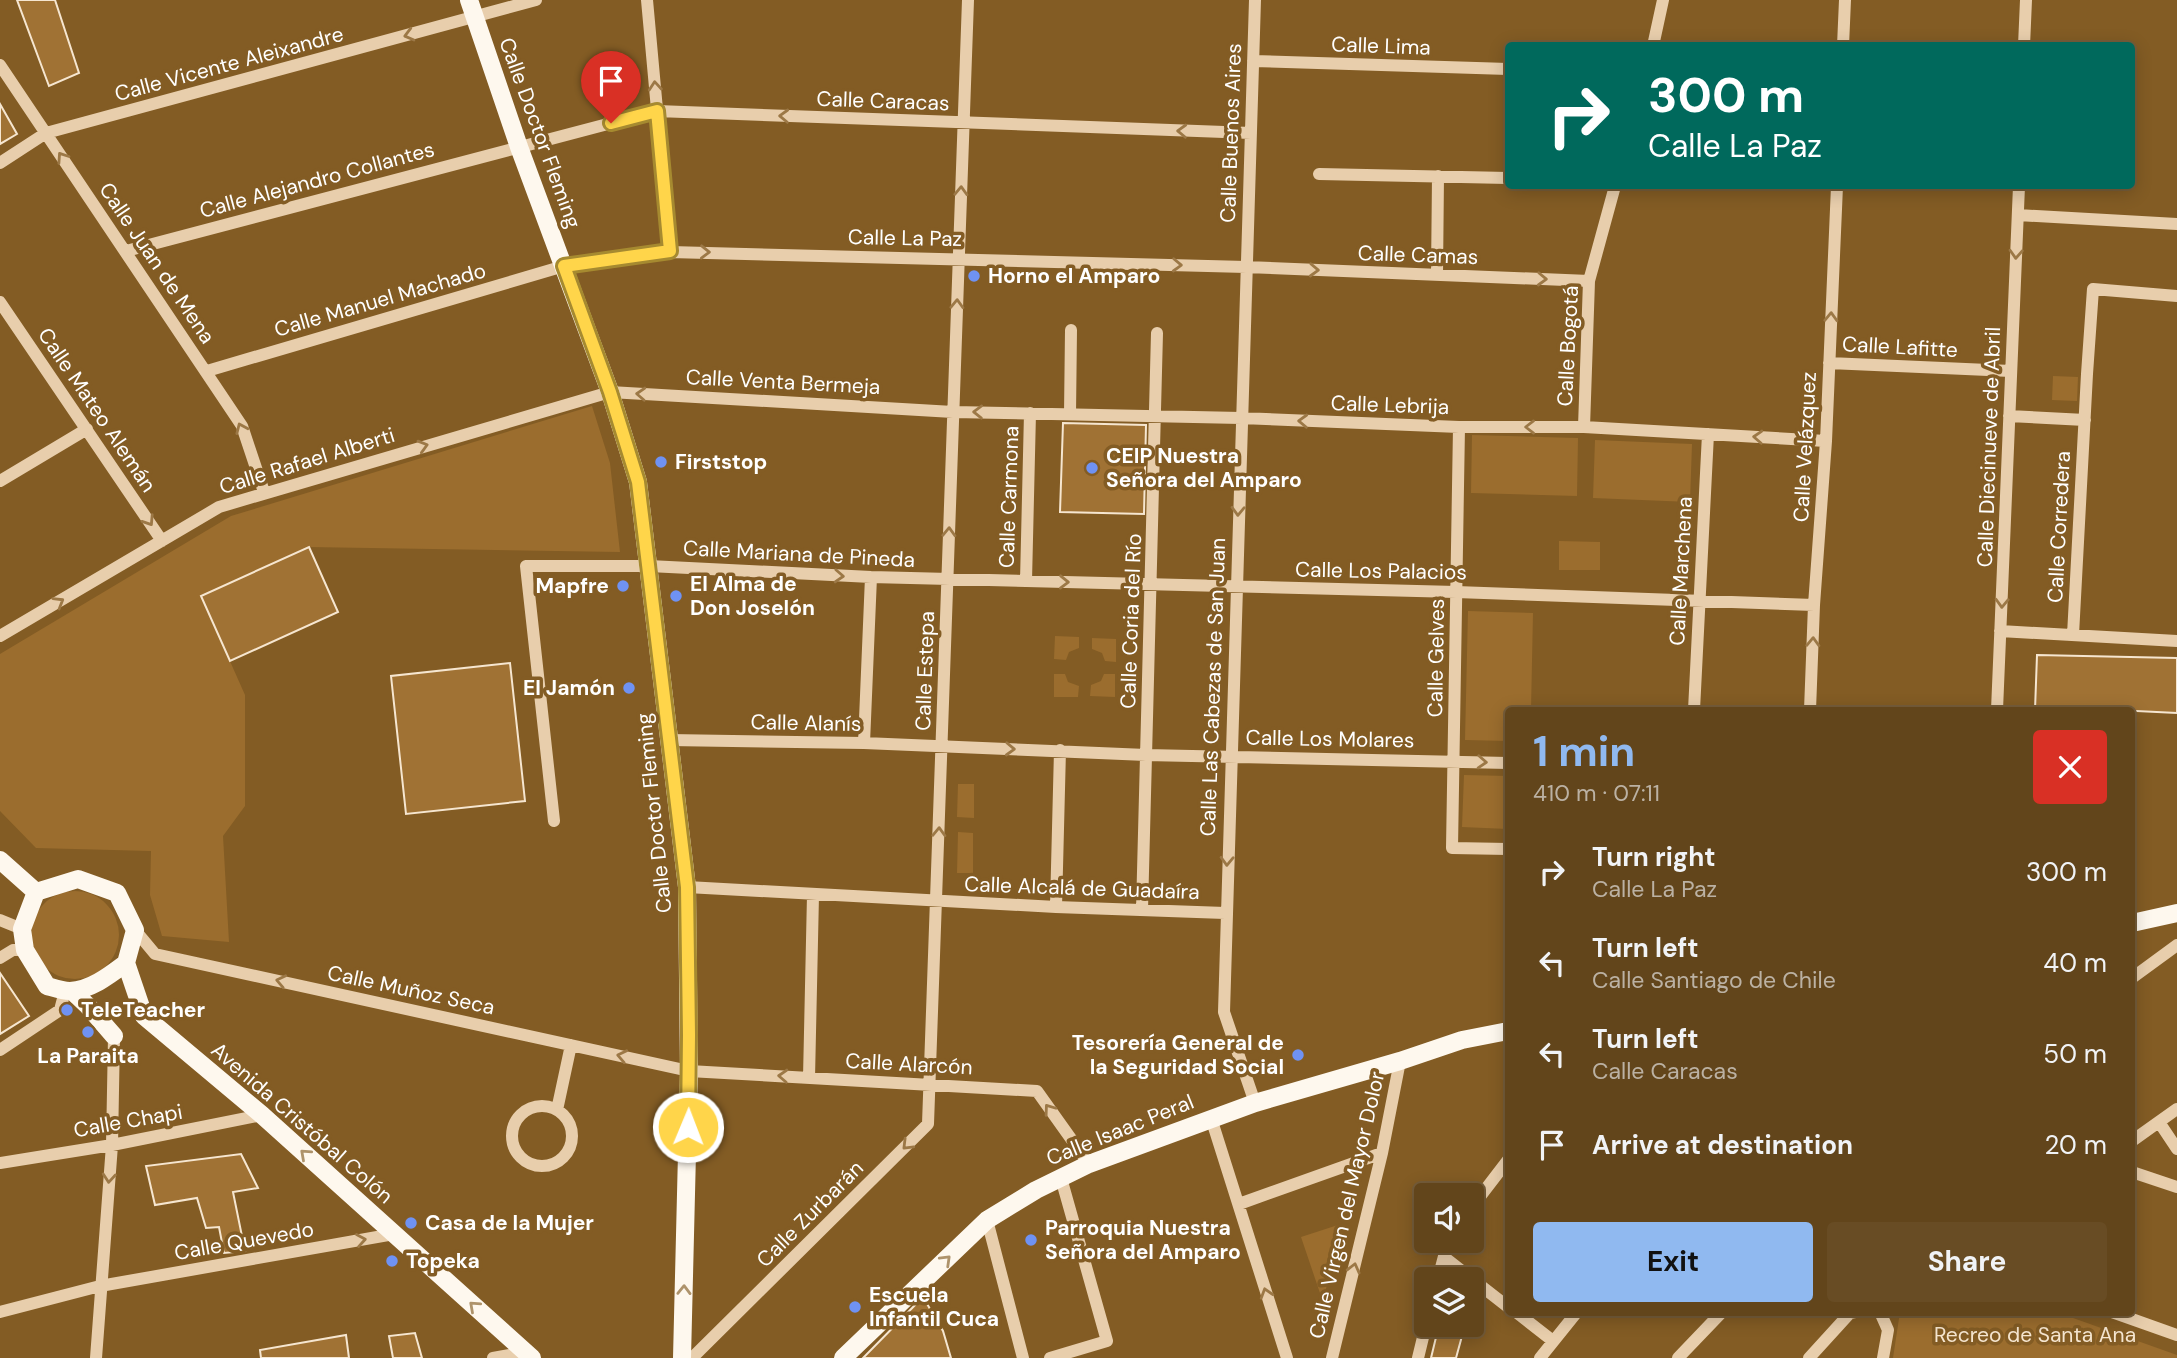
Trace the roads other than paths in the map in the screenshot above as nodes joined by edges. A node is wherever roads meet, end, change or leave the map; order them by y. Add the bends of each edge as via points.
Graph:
1 (469, 0) edge
2 (536, 0) edge
3 (647, 0) edge
4 (968, 0) edge
5 (1255, 0) edge
6 (1663, 0) edge
7 (1845, 0) edge
8 (2026, 0) edge
9 (475, 18) junction
10 (1654, 42) edge
11 (1843, 42) edge
12 (2024, 42) edge
13 (1253, 61) junction
14 (0, 65) edge
15 (1505, 69) edge
16 (657, 111) junction
17 (964, 123) junction
18 (46, 133) junction
19 (1251, 133) junction
20 (519, 146) junction
21 (0, 163) edge
22 (1319, 174) dead end
23 (1438, 176) junction
24 (1505, 178) edge
25 (1614, 189) edge
26 (1837, 189) edge
27 (2019, 189) edge
28 (2018, 215) junction
29 (2177, 224) edge
30 (125, 251) junction
31 (670, 251) junction
32 (959, 259) junction
33 (564, 266) junction
34 (1246, 267) junction
35 (1437, 275) junction
36 (1589, 281) junction
37 (2177, 296) edge
38 (0, 302) edge
39 (5, 320) edge
40 (1071, 330) dead end
41 (1157, 333) dead end
42 (1829, 363) junction
43 (207, 371) junction
44 (2011, 371) junction
45 (610, 392) junction
46 (953, 412) junction
47 (1030, 413) junction
48 (1070, 414) junction
49 (1156, 416) junction
50 (2009, 416) junction
51 (1241, 418) junction
52 (2085, 420) junction
53 (1459, 427) junction
54 (1584, 427) junction
55 (87, 429) junction
56 (1708, 434) junction
57 (1826, 441) junction
58 (0, 481) edge
59 (264, 492) junction
60 (162, 541) junction
61 (649, 566) junction
62 (871, 578) junction
63 (947, 579) junction
64 (1026, 581) junction
65 (1150, 584) junction
66 (1236, 587) junction
67 (1456, 592) junction
68 (1699, 601) junction
69 (1814, 605) junction
70 (2000, 631) junction
71 (2073, 635) junction
72 (0, 636) edge
73 (2177, 641) edge
74 (1693, 707) edge
75 (1810, 707) edge
76 (1997, 707) edge
77 (669, 740) junction
78 (864, 743) junction
79 (942, 747) junction
80 (1060, 751) junction
81 (1146, 755) junction
82 (1230, 756) junction
83 (1454, 761) junction
84 (1505, 764) edge
85 (554, 821) dead end
86 (1505, 849) edge
87 (0, 860) edge
88 (687, 887) junction
89 (36, 892) junction
90 (813, 895) junction
91 (937, 901) junction
92 (1056, 908) junction
93 (1142, 910) junction
94 (1225, 913) junction
95 (2177, 913) edge
96 (0, 920) edge
97 (2135, 922) edge
98 (22, 929) junction
99 (135, 930) junction
100 (2177, 944) edge
101 (25, 950) junction
102 (0, 958) edge
103 (126, 963) junction
104 (2135, 976) edge
105 (68, 991) junction
106 (1505, 1032) edge
107 (114, 1037) joint
108 (571, 1045) junction
109 (0, 1050) edge
110 (1400, 1061) junction
111 (689, 1071) junction
112 (809, 1077) junction
113 (929, 1085) junction
114 (1255, 1103) junction
115 (2177, 1109) edge
116 (557, 1110) junction
117 (262, 1115) junction
118 (1211, 1118) junction
119 (2159, 1122) junction
120 (2135, 1139) edge
121 (112, 1145) junction
122 (2177, 1149) edge
123 (1382, 1153) junction
124 (0, 1163) edge
125 (1089, 1164) junction
126 (1505, 1164) edge
127 (2135, 1172) edge
128 (1061, 1178) junction
129 (2177, 1188) edge
130 (1484, 1191) edge
131 (1239, 1204) junction
132 (987, 1220) junction
133 (394, 1234) junction
134 (1445, 1253) edge
135 (1444, 1257) junction
136 (1441, 1267) edge
137 (100, 1286) junction
138 (1505, 1305) edge
139 (0, 1312) edge
140 (1521, 1316) edge
141 (1574, 1316) edge
142 (1716, 1316) edge
143 (1848, 1316) edge
144 (1882, 1316) edge
145 (2123, 1316) edge
146 (2177, 1335) edge
147 (1423, 1337) edge
148 (1553, 1341) junction
149 (528, 1355) edge
150 (96, 1358) edge
151 (493, 1358) edge
152 (682, 1358) edge
153 (692, 1358) edge
154 (843, 1358) edge
155 (1023, 1358) edge
156 (1050, 1358) edge
157 (1287, 1358) edge
158 (1332, 1358) edge
159 (1418, 1358) edge
160 (1540, 1358) edge
161 (1678, 1358) edge
162 (1809, 1358) edge
163 (1883, 1358) edge

1 - 9 main road, Calle Doctor Fleming
2 - 9 street, Calle Vicente Aleixandre
16 -> 3 street
4 - 17 street, Calle Estepa
5 - 13 street, Calle Buenos Aires
6 - 10 street
7 - 11 street
8 - 12 street
9 -> 18 street, Calle Vicente Aleixandre
9 - 20 main road, Calle Doctor Fleming
13 - 15 street, Calle Lima
13 - 19 street, Calle Buenos Aires
14 - 18 street, Calle Juan de Mena
17 -> 16 street, Calle Caracas
16 - 20 street, Calle Caracas
16 - 31 street
19 -> 17 street, Calle Caracas
32 -> 17 street, Calle Estepa
18 - 21 street, Calle Vicente Aleixandre
30 -> 18 street, Calle Juan de Mena
19 - 34 street, Calle Buenos Aires
20 - 30 street, Calle Alejandro Collantes
20 - 33 main road, Calle Doctor Fleming
22 - 23 street
23 - 24 street
23 - 35 street
25 - 36 street, Calle Bogotá
42 -> 26 street, Calle Velázquez
27 - 28 street, Calle Diecinueve de Abril
28 - 29 street
28 -> 44 street, Calle Diecinueve de Abril
30 - 43 street, Calle Juan de Mena
31 -> 32 street, Calle La Paz
31 - 33 street, Calle La Paz
32 -> 34 street, Calle La Paz
46 -> 32 street, Calle Estepa
33 - 43 street, Calle Manuel Machado
33 - 45 main road, Calle Doctor Fleming
34 -> 35 street, Calle Camas
34 - 51 street, Calle Las Cabezas de San Juan
35 -> 36 street, Calle Camas
36 - 54 street, Calle Bogotá
37 - 52 street, Calle Corredera via 2093,289
38 - 39 street, Calle Mateo Alemán
39 - 55 street, Calle Mateo Alemán
40 - 48 street
41 - 49 street, Calle Coria del Río
42 - 44 street, Calle Lafitte
42 - 57 street, Calle Velázquez
59 -> 43 street, Calle Juan de Mena via 242,426
44 - 50 street, Calle Diecinueve de Abril
46 -> 45 street, Calle Venta Bermeja
59 -> 45 street, Calle Rafael Alberti
45 - 61 main road, Calle Doctor Fleming via 638,482
47 -> 46 street, Calle Lebrija
63 -> 46 street, Calle Estepa
47 - 48 street, Calle Lebrija
47 - 64 street, Calle Carmona
48 - 49 street, Calle Lebrija
49 - 51 street, Calle Lebrija
49 - 65 street, Calle Coria del Río
50 - 52 street
50 -> 70 street, Calle Diecinueve de Abril
53 -> 51 street, Calle Lebrija
51 -> 66 street, Calle Las Cabezas de San Juan
52 - 71 street, Calle Corredera
54 -> 53 street, Calle Lebrija
53 - 67 street, Calle Gelves
54 - 56 street, Calle Lebrija
55 - 58 street
55 -> 60 street, Calle Mateo Alemán
57 -> 56 street, Calle Lebrija
56 - 68 street, Calle Marchena
57 - 69 street, Calle Velázquez
59 - 60 street, Calle Rafael Alberti via 219,507
72 -> 60 street, Calle Rafael Alberti
61 -> 62 street, Calle Mariana de Pineda
61 - 77 main road, Calle Doctor Fleming
61 - 85 street, Calle Mariana de Pineda via 526,566
62 - 63 street, Calle Mariana de Pineda
62 - 78 street
63 - 64 street, Calle Los Palacios
63 - 79 street, Calle Estepa
64 -> 65 street, Calle Los Palacios
65 - 66 street, Calle Los Palacios
65 - 81 street, Calle Coria del Río
66 - 67 street, Calle Los Palacios
66 - 82 street, Calle Las Cabezas de San Juan
67 - 68 street, Calle Los Palacios
67 - 83 street, Calle Gelves
68 - 69 street, Calle Los Palacios
68 - 74 street, Calle Marchena
75 -> 69 street, Calle Velázquez
70 - 71 street
70 - 76 street, Calle Diecinueve de Abril
71 - 73 street
77 - 78 street, Calle Alanís
77 - 88 main road, Calle Doctor Fleming
78 - 79 street, Calle Alanís
79 -> 80 street, Calle Los Molares
91 -> 79 street, Calle Estepa
80 - 81 street, Calle Los Molares
80 - 92 street
81 - 82 street, Calle Los Molares
81 - 93 street, Calle Coria del Río
82 - 83 street, Calle Los Molares
82 -> 94 street, Calle Las Cabezas de San Juan
83 -> 84 street, Calle Los Molares
83 - 86 street, Calle Gelves via 1452,848
87 - 89 main road
88 - 90 street, Calle Alcalá de Guadaíra
88 - 111 main road, Calle Doctor Fleming
89 - 98 main road
89 - 99 main road via 78,879 117,893
90 - 91 street, Calle Alcalá de Guadaíra
90 - 112 street
91 - 92 street, Calle Alcalá de Guadaíra
91 - 113 street, Calle Estepa
92 - 93 street, Calle Alcalá de Guadaíra
93 - 94 street, Calle Alcalá de Guadaíra
94 - 114 street, Calle Las Cabezas de San Juan via 1223,1012
95 - 97 main road
96 - 98 street
98 - 101 main road
99 - 103 main road
108 -> 99 street, Calle Muñoz Seca via 155,954
100 - 104 street
101 - 102 street via 13,950
101 - 105 main road via 47,986
103 - 105 main road via 100,981
103 - 117 main road, Avenida Cristóbal Colón via 144,1016
105 - 107 main road via 88,1006
105 - 109 street via 60,1010
106 - 110 main road, Calle Isaac Peral
107 - 121 street
111 -> 108 street, Calle Muñoz Seca
108 - 116 street
110 - 114 main road, Calle Isaac Peral
110 - 123 street, Calle Virgen del Mayor Dolor
112 -> 111 street, Calle Alarcón
152 -> 111 main road, Calle Doctor Fleming
112 - 113 street, Calle Alarcón
125 -> 113 street, Calle Alarcón via 1037,1091
113 -> 153 street, Calle Zurbarán via 928,1124
114 - 118 main road, Calle Isaac Peral
115 - 119 street
116 - 116 street via 572,1132 563,1157 539,1166 526,1162 516,1152 513,1126 531,1107
117 - 121 street, Calle Chapi
133 -> 117 main road, Avenida Cristóbal Colón
118 - 125 main road, Calle Isaac Peral
118 - 131 street
119 - 120 street
119 - 122 street
121 - 124 street, Calle Chapi
121 -> 137 street
123 - 131 street
158 -> 123 street, Calle Virgen del Mayor Dolor
125 - 128 main road, Calle Isaac Peral
126 - 130 street
127 - 129 street
128 - 132 main road, Calle Isaac Peral
128 - 156 street via 1107,1341
157 -> 131 street
154 -> 132 main road, Calle Isaac Peral
132 - 155 street
137 -> 133 street, Calle Quevedo
149 -> 133 main road, Avenida Cristóbal Colón
134 - 135 street
135 - 136 street
135 - 138 street
137 - 139 street, Calle Quevedo
137 - 150 street
140 - 148 street
141 - 148 street
142 - 161 street
143 - 162 street
144 - 163 street via 1888,1330
145 - 146 street
147 - 159 street
148 - 160 street
149 - 151 street

